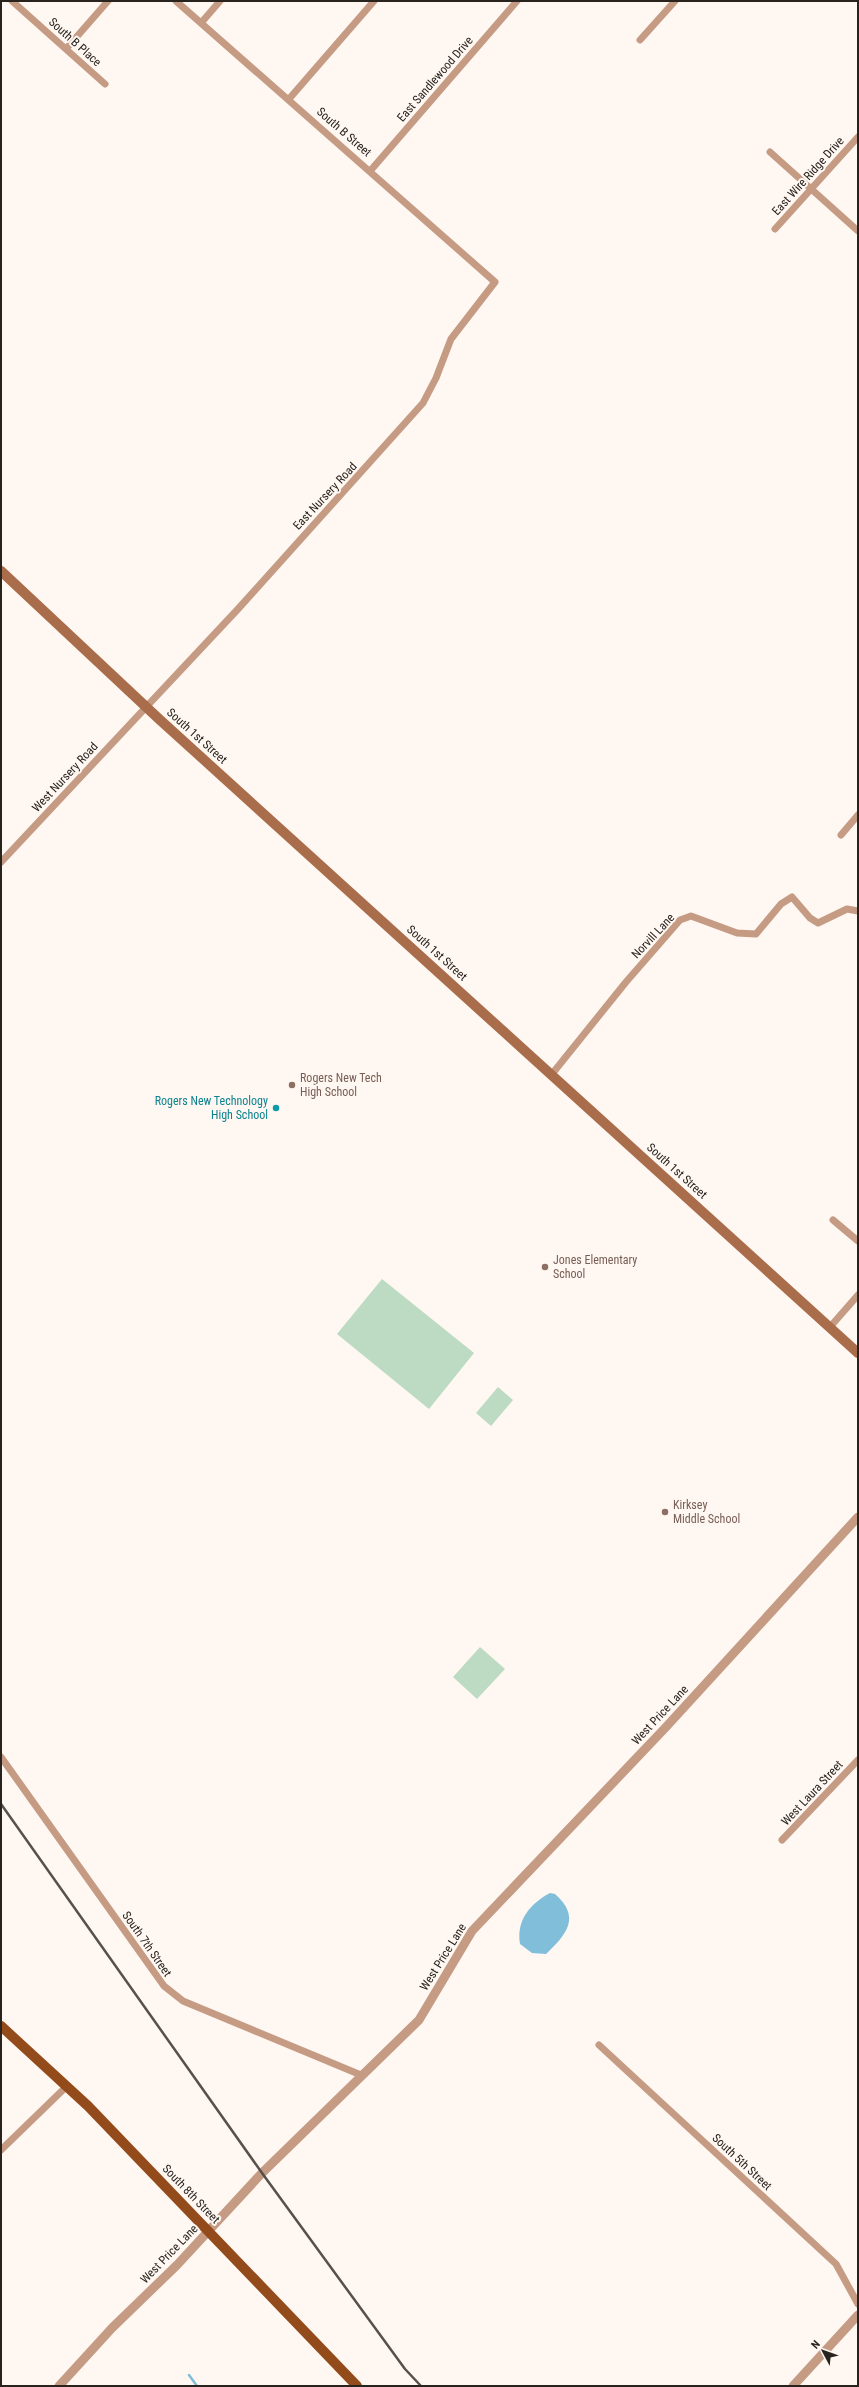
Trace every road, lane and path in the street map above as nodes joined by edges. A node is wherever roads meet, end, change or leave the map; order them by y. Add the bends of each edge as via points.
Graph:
1 (12, 1) edge
2 (108, 1) edge
3 (176, 1) edge
4 (220, 1) edge
5 (374, 1) edge
6 (517, 1) edge
7 (675, 1) edge
8 (201, 23) junction
9 (640, 40) dead end
10 (66, 49) junction
11 (104, 84) dead end
12 (289, 99) junction
13 (858, 137) edge
14 (770, 152) dead end
15 (371, 170) junction
16 (811, 188) junction
17 (775, 229) dead end
18 (858, 231) edge
19 (495, 282) joint
20 (1, 571) edge
21 (145, 706) junction
22 (858, 815) edge
23 (841, 835) dead end
24 (1, 862) edge
25 (858, 911) edge
26 (552, 1074) junction
27 (833, 1220) dead end
28 (858, 1241) edge
29 (858, 1295) edge
30 (830, 1327) junction
31 (858, 1353) edge
32 (858, 1517) edge
33 (1, 1757) edge
34 (858, 1760) edge
35 (782, 1840) dead end
36 (1, 2026) edge
37 (599, 2045) dead end
38 (361, 2075) junction
39 (67, 2086) junction
40 (1, 2150) edge
41 (208, 2230) junction
42 (858, 2304) edge
43 (858, 2315) edge
44 (59, 2386) edge
45 (357, 2386) edge
46 (793, 2386) edge

1 - 10 street, South B Place
2 - 10 street
3 - 8 street, South B Street
4 - 8 street
5 - 12 street
6 - 15 street, East Sandlewood Drive
7 - 9 street
8 - 12 street, South B Street
10 - 11 street, South B Place
12 - 15 street, South B Street
13 - 16 street, East Wire Ridge Drive
14 - 16 street
15 - 19 street, South B Street
16 - 17 street, East Wire Ridge Drive
16 - 18 street
19 - 21 street, East Nursery Road via 451,339 423,403 238,609
20 - 21 main road, South 1st Street
21 - 24 street, West Nursery Road
21 - 26 main road, South 1st Street
22 - 23 street
25 - 26 street, Norvill Lane via 847,909 818,923 810,918 792,897 781,904 756,934 738,933 691,916 680,920
26 - 30 main road, South 1st Street
27 - 28 street
29 - 30 street
30 - 31 main road, South 1st Street
32 - 38 street, West Price Lane via 666,1727 472,1931 419,2020
33 - 38 street, South 7th Street via 164,1986 183,2001
34 - 35 street, West Laura Street
36 - 39 main road, South 8th Street
37 - 42 street, South 5th Street via 836,2264
38 - 41 street, West Price Lane
39 - 40 street
39 - 41 main road, South 8th Street
41 - 44 street, West Price Lane
41 - 45 main road, South 8th Street
43 - 46 street

